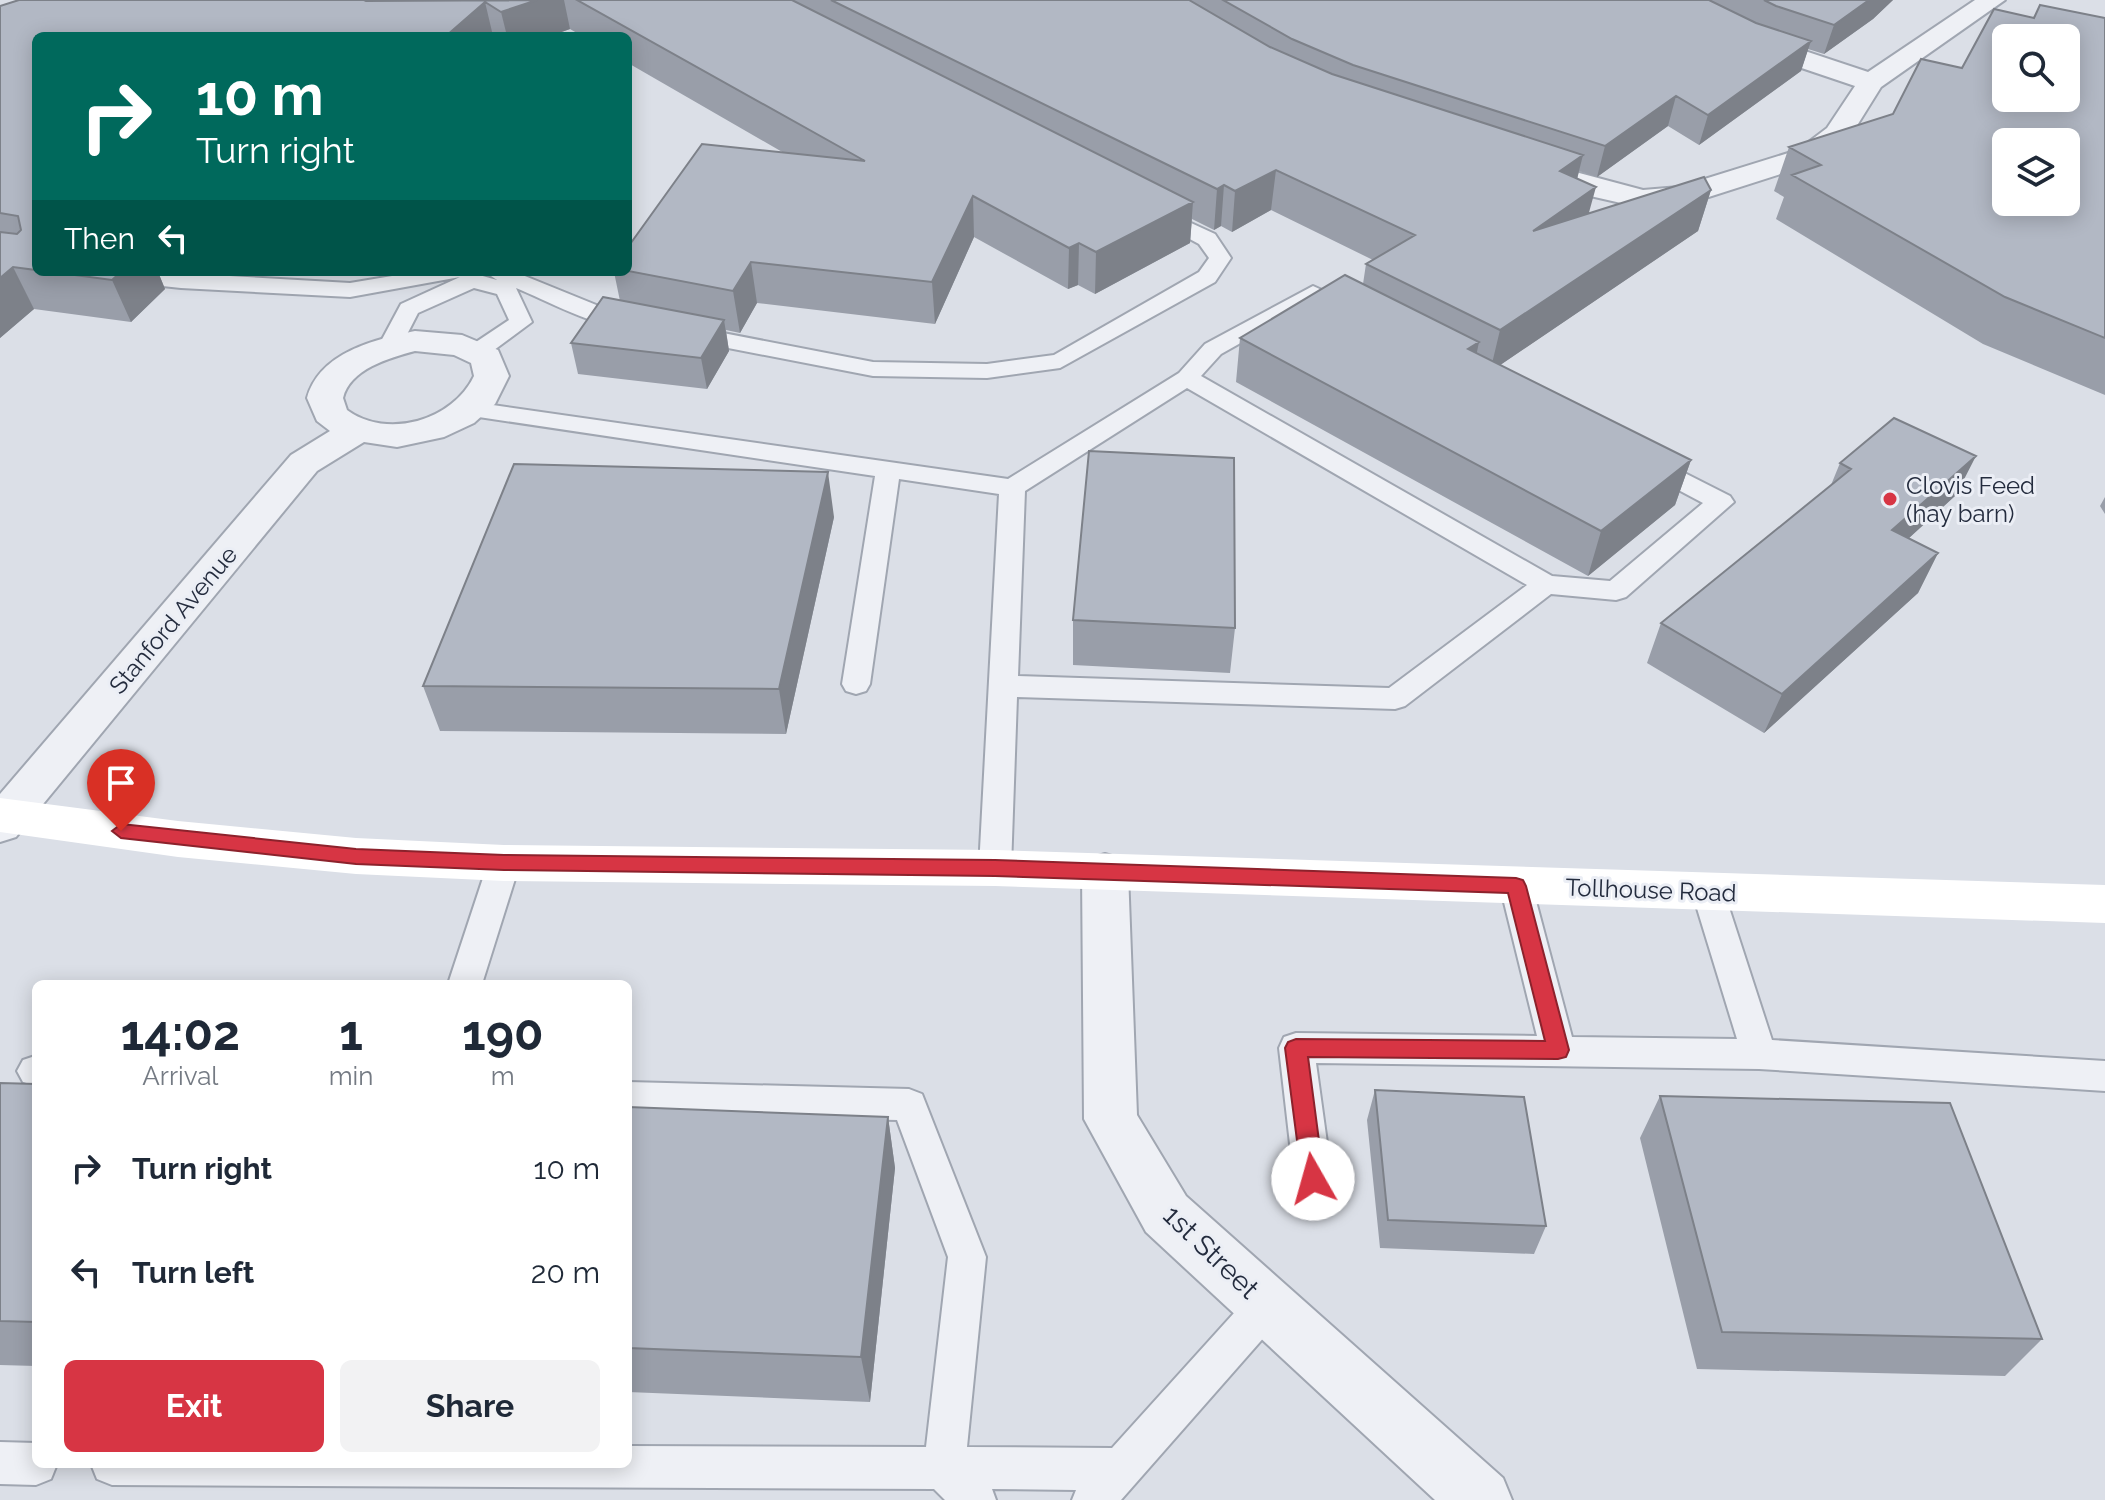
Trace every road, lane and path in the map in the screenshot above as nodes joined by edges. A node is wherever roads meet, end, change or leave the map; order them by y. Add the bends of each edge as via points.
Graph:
1 (1670, 0) edge
2 (1992, 0) edge
3 (1871, 82) junction
4 (1514, 163) edge
5 (1136, 203) edge
6 (134, 276) edge
7 (460, 276) edge
8 (466, 276) edge
9 (471, 276) edge
10 (506, 276) edge
11 (1368, 320) edge
12 (391, 345) junction
13 (478, 351) junction
14 (1187, 378) junction
15 (472, 409) junction
16 (358, 430) junction
17 (1626, 453) edge
18 (888, 471) junction
19 (1012, 488) junction
20 (1546, 584) junction
21 (856, 684) dead end
22 (1003, 686) junction
23 (3, 819) edge
24 (504, 863) junction
25 (995, 868) junction
26 (1105, 872) junction
27 (1516, 886) junction
28 (1708, 892) junction
29 (2105, 904) edge
30 (466, 980) edge
31 (1558, 1050) junction
32 (1759, 1054) junction
33 (2105, 1076) edge
34 (632, 1098) edge
35 (1313, 1179) dead end
36 (1267, 1305) junction
37 (0, 1463) edge
38 (32, 1464) edge
39 (632, 1467) edge
40 (944, 1469) junction
41 (1120, 1469) junction
42 (975, 1500) edge
43 (1093, 1500) edge
44 (1481, 1500) edge

1 - 3 street via 1757,44
2 - 3 street
3 - 4 street via 1838,134 1808,156 1682,196 1643,199
5 - 10 lane via 1207,239 1220,258 1207,277 1060,361 987,371 873,369 609,318
6 - 7 lane via 350,290
8 - 12 lane via 409,309
9 - 13 lane via 506,290 521,322
11 - 14 lane via 1313,293 1213,349
12 - 13 street via 439,341
12 - 16 street via 365,355 331,383 326,399 331,415
13 - 15 street via 490,363 494,378
14 - 19 lane
14 - 20 lane
15 - 16 street via 424,431 396,435
15 - 18 lane
16 - 23 street, Stanford Avenue via 304,463
17 - 20 lane via 1721,502 1616,591
18 - 19 lane
18 - 21 lane
19 - 22 lane
20 - 22 lane via 1395,699
22 - 25 lane
23 - 24 street, Tollhouse Road via 356,856
24 - 25 street, Tollhouse Road
24 - 30 lane
25 - 26 street, Tollhouse Road
26 - 27 street, Tollhouse Road
26 - 36 street, 1st Street via 1111,1119 1166,1214
27 - 28 street, Tollhouse Road
27 - 31 lane
28 - 29 street, Tollhouse Road
28 - 32 lane
31 - 32 lane
31 - 35 lane via 1296,1048
32 - 33 lane
34 - 40 lane via 909,1105 967,1257
36 - 41 lane
36 - 44 street, 1st Street
37 - 38 lane
39 - 40 lane
40 - 41 lane
40 - 42 lane
41 - 43 lane

